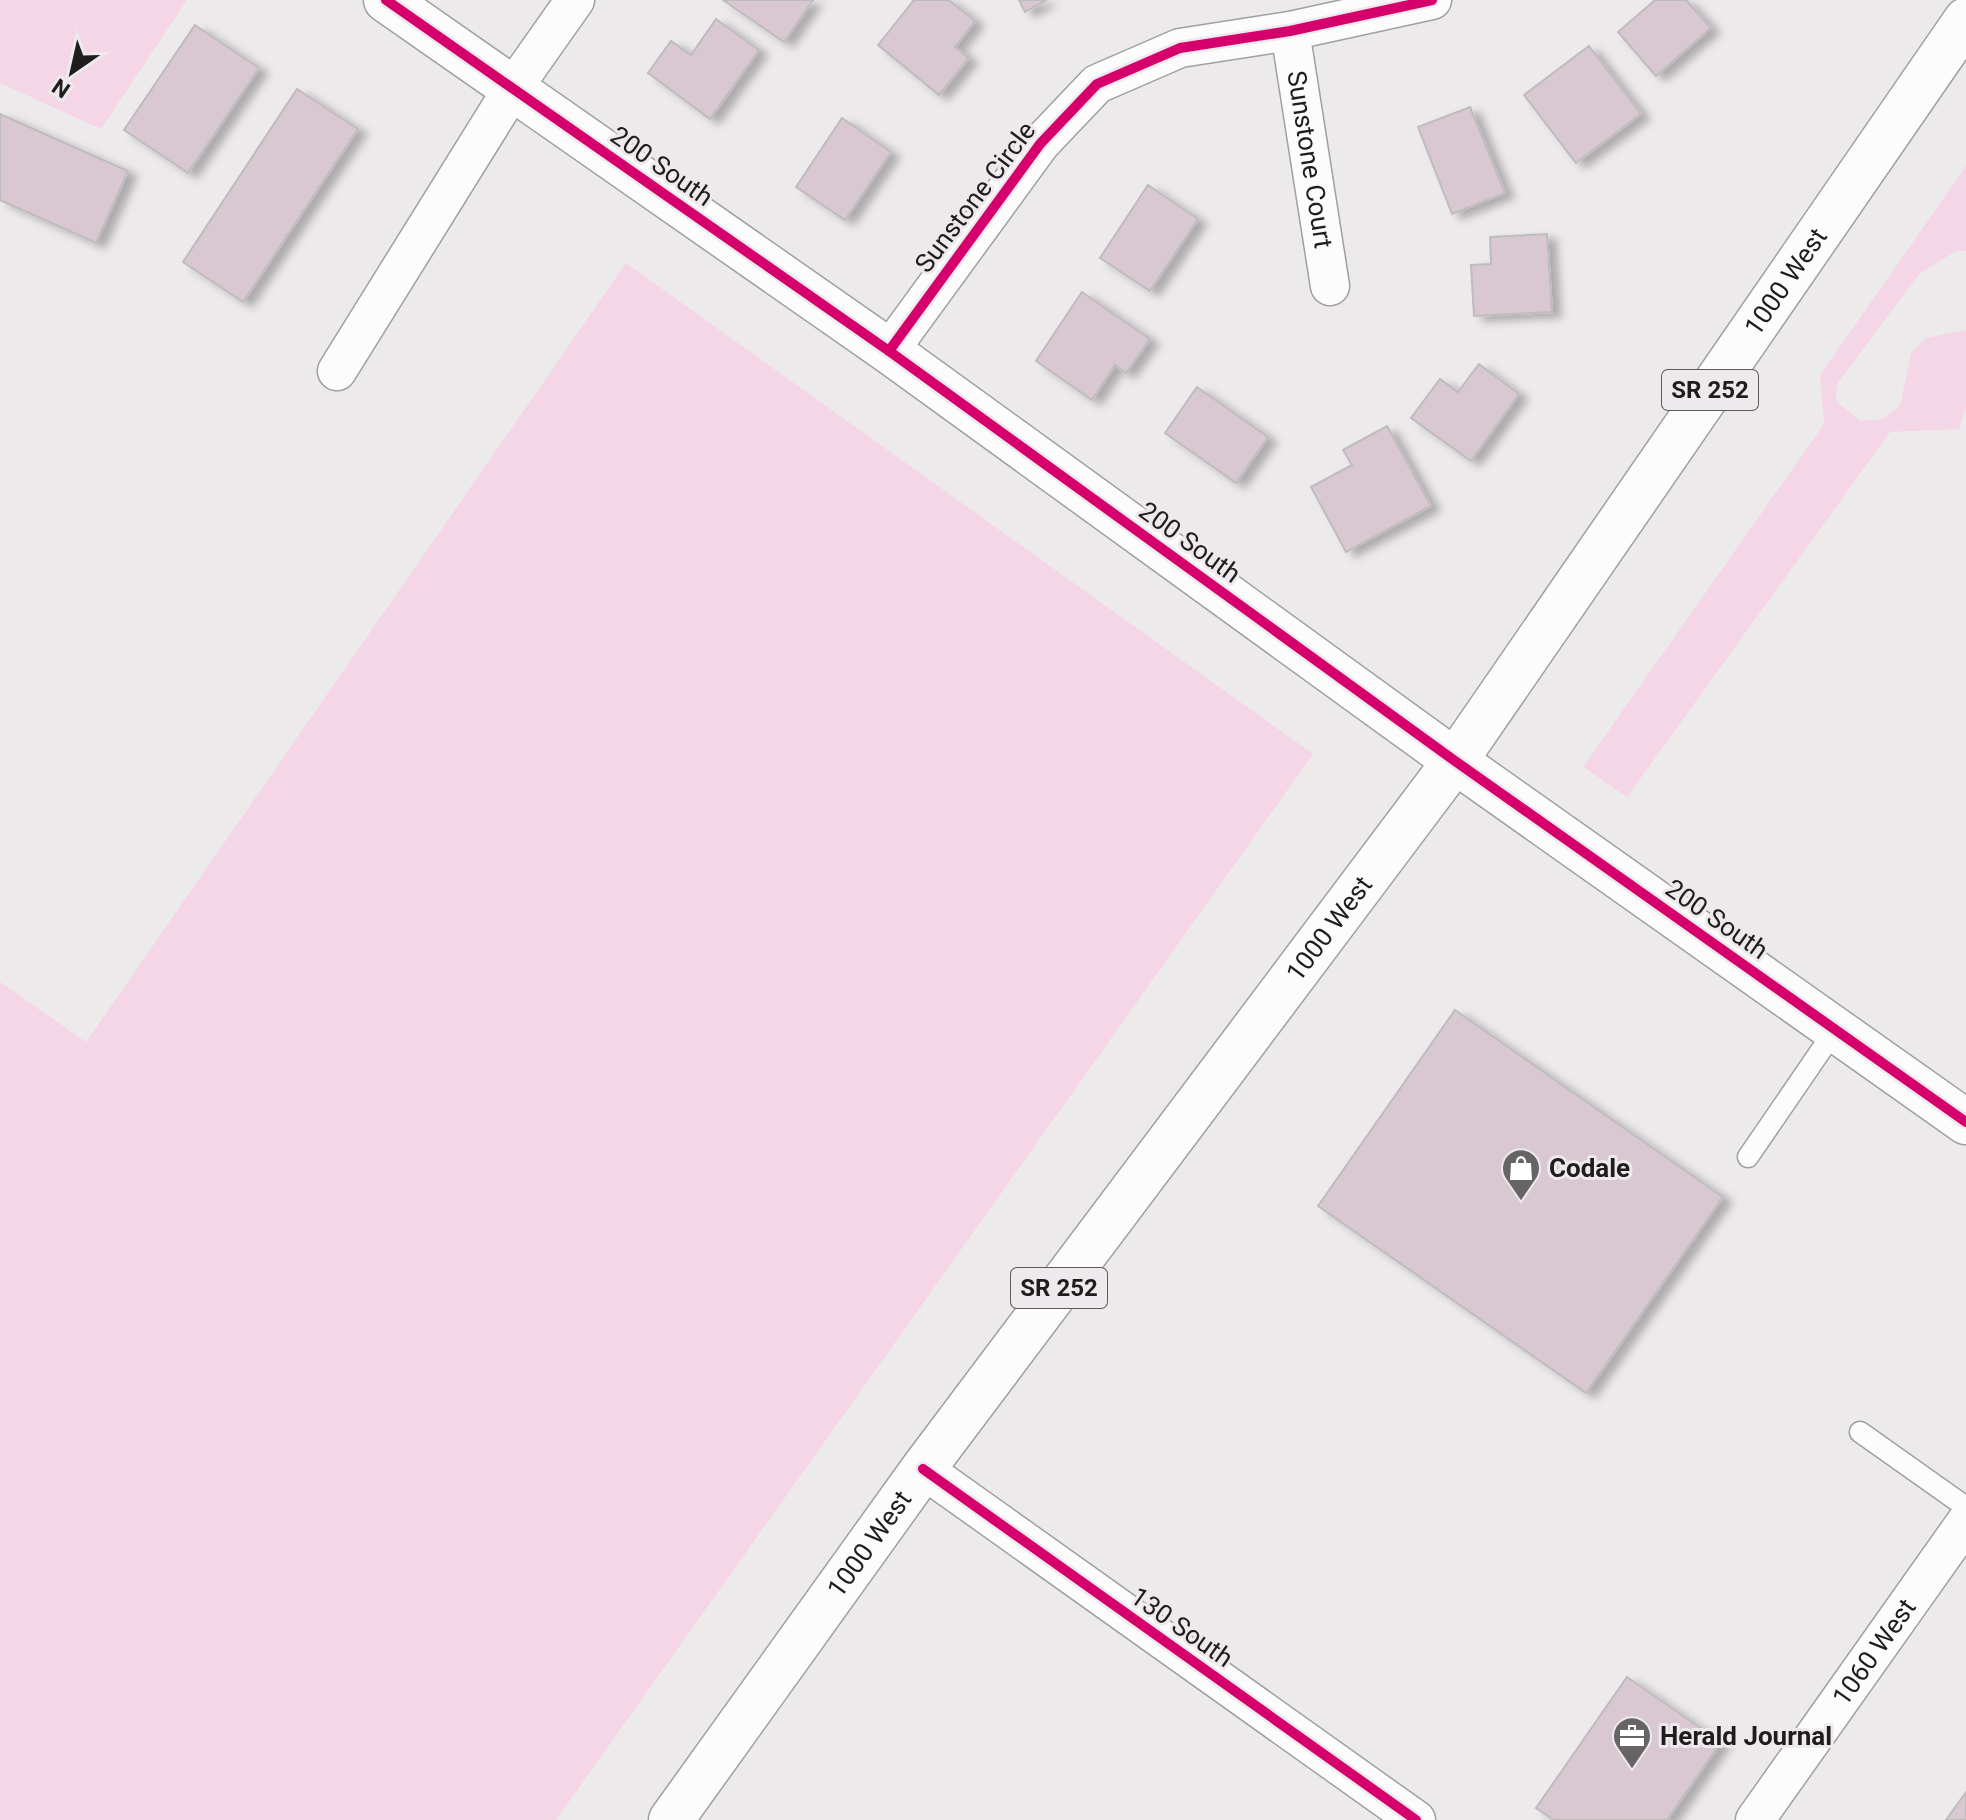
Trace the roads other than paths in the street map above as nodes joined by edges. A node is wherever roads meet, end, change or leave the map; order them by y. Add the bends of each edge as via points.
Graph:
1 (386, 0) edge
2 (575, 0) edge
3 (1432, 0) edge
4 (1966, 20) edge
5 (1290, 31) junction
6 (513, 88) junction
7 (1330, 286) dead end
8 (889, 351) junction
9 (337, 371) dead end
10 (1455, 761) junction
11 (1835, 1030) junction
12 (1966, 1122) edge
13 (1748, 1157) dead end
14 (1860, 1432) dead end
15 (923, 1469) junction
16 (1966, 1507) edge
17 (1966, 1522) edge
18 (671, 1820) edge
19 (1416, 1820) edge
20 (1755, 1820) edge

1 - 6 main road, 200 South
2 - 6 street
3 - 5 street, Sunstone Circle
4 - 10 main road, 1000 West / SR 252
5 - 7 street, Sunstone Court
5 - 8 street, Sunstone Circle via 1180,48 1097,84 1040,144
6 - 8 main road, 200 South
6 - 9 street
8 - 10 main road, 200 South
10 - 11 main road, 200 South
10 - 15 main road, 1000 West / SR 252
11 - 12 main road, 200 South
11 - 13 lane
14 - 16 lane
15 - 18 main road, 1000 West / SR 252
15 - 19 street, 130 South
17 - 20 street, 1060 West

